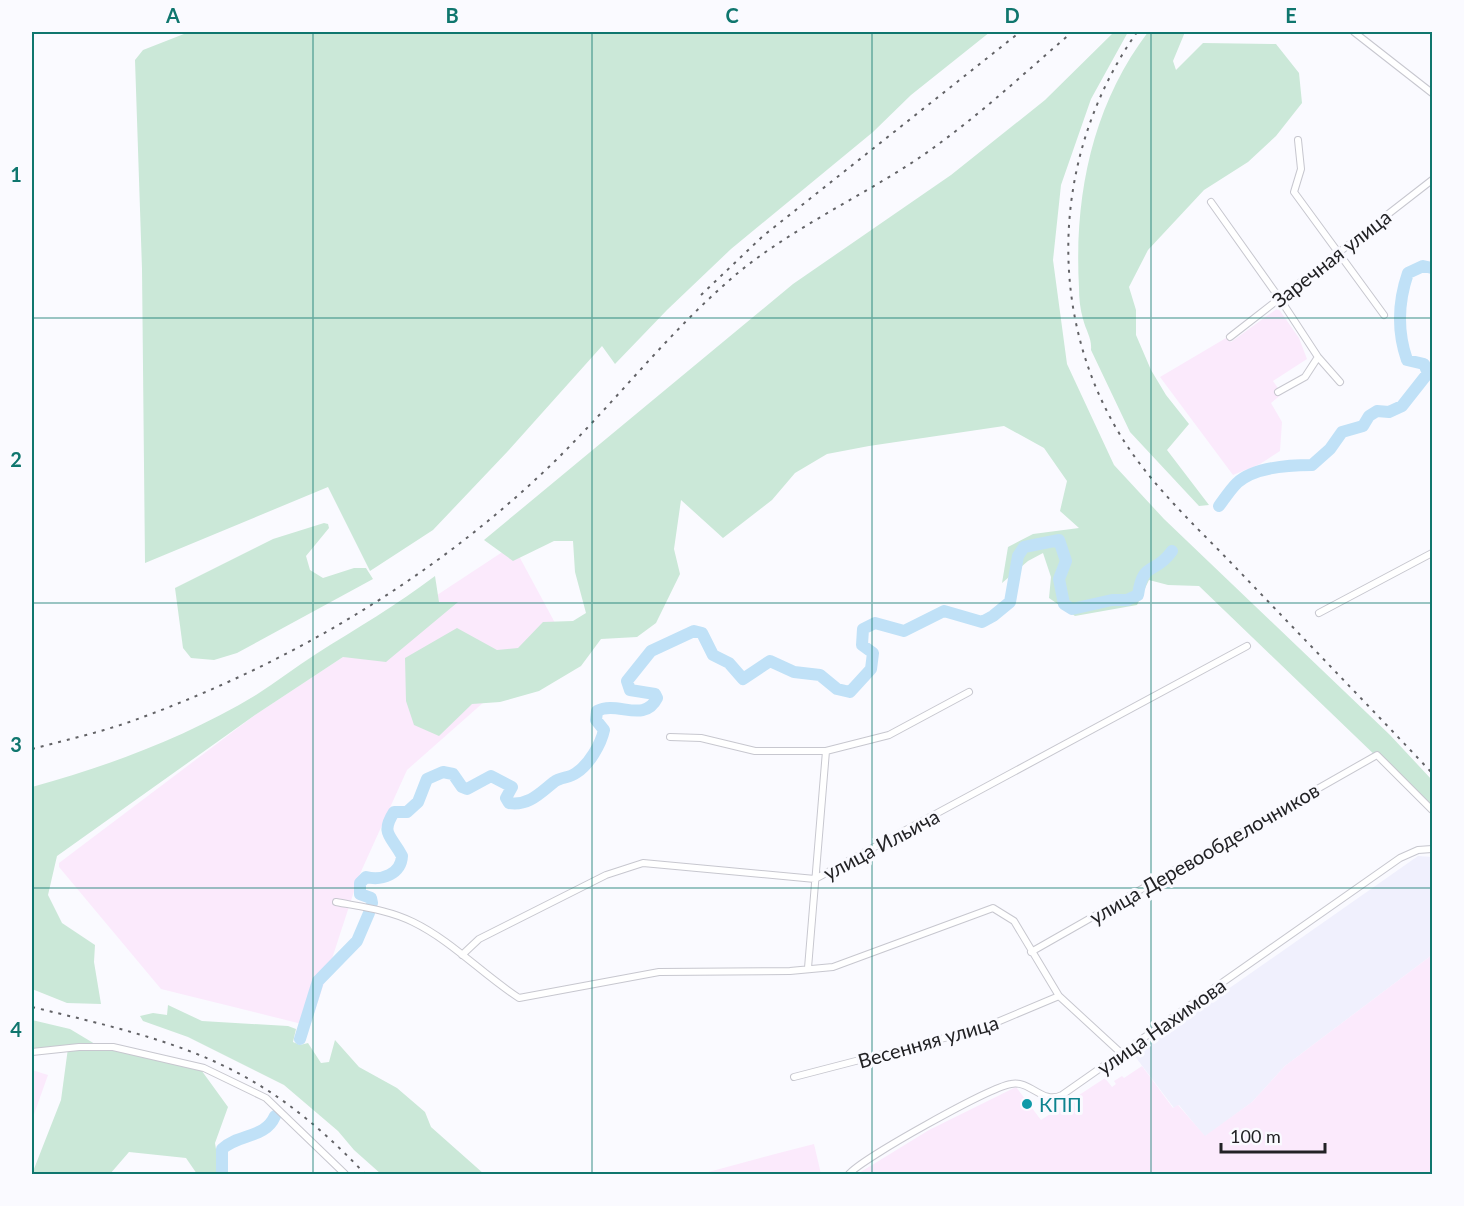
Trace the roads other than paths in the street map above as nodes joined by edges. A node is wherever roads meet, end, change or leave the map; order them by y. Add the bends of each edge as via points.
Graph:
1 (1354, 32) edge
2 (1432, 91) edge
3 (1298, 140) dead end
4 (1432, 180) edge
5 (1211, 202) dead end
6 (1338, 253) junction
7 (1280, 299) junction
8 (1384, 315) dead end
9 (1230, 337) dead end
10 (1318, 357) junction
11 (1340, 382) dead end
12 (1278, 393) dead end
13 (1432, 553) edge
14 (1319, 613) dead end
15 (1247, 646) dead end
16 (969, 692) dead end
17 (670, 737) dead end
18 (826, 751) junction
19 (1432, 810) edge
20 (1432, 849) edge
21 (814, 879) junction
22 (336, 902) dead end
23 (1031, 952) junction
24 (462, 955) junction
25 (808, 968) junction
26 (1059, 996) junction
27 (32, 1052) edge
28 (1122, 1054) junction
29 (794, 1077) dead end
30 (345, 1174) edge
31 (849, 1174) edge

1 - 2 street
3 - 6 street via 1301,169 1294,192
4 - 6 street, Заречная улица
5 - 7 street
6 - 7 street, Заречная улица
6 - 8 street
7 - 9 street, Заречная улица
7 - 10 street
10 - 11 street
10 - 12 street via 1305,376
13 - 14 street
15 - 21 street, улица Ильича
16 - 18 street via 889,735
17 - 18 street via 701,738 755,751
18 - 21 street
19 - 23 street, улица Деревообделочников via 1377,755
20 - 28 street, улица Нахимова via 1401,858
21 - 24 street, улица Ильича via 643,862 606,875 479,939
21 - 25 street
22 - 24 street via 411,921
23 - 25 street via 1014,921 993,908 833,967
23 - 26 street
24 - 25 street via 519,998 659,972
26 - 28 street
26 - 29 street, Весенняя улица via 983,1028
27 - 30 street via 113,1047 204,1068 266,1098
28 - 31 street, улица Нахимова via 1057,1098 1047,1098 1021,1083 996,1089

